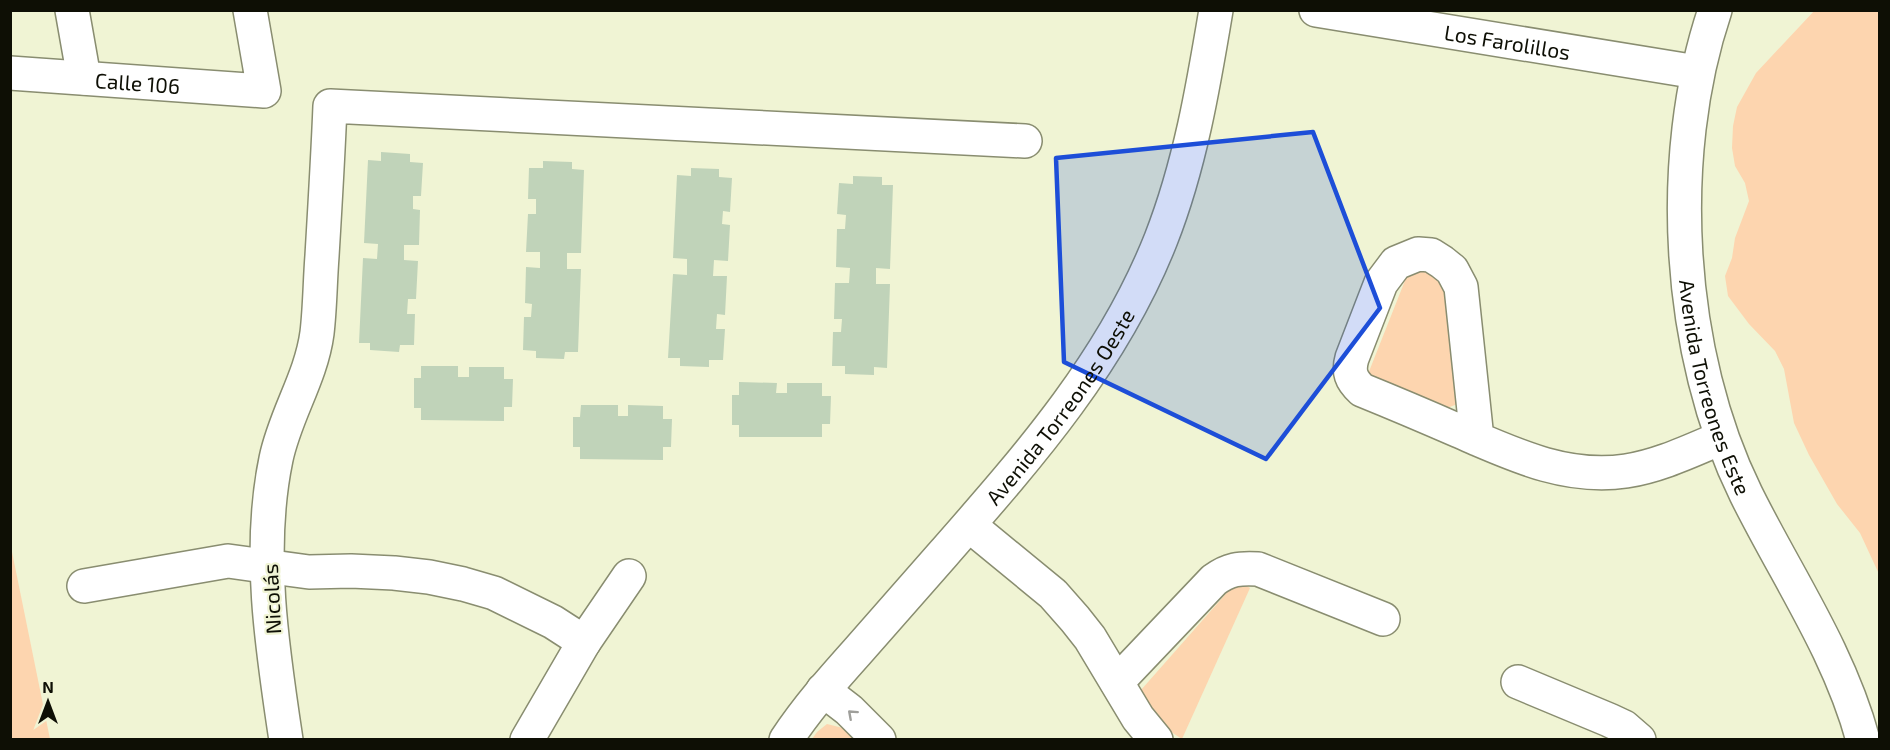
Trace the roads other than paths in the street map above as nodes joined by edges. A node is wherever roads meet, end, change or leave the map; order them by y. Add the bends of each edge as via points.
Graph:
1 (72, 10) edge
2 (250, 10) edge
3 (1216, 10) edge
4 (1316, 10) edge
5 (1715, 10) edge
6 (1697, 72) junction
7 (10, 73) edge
8 (84, 78) junction
9 (1025, 141) dead end
10 (1721, 438) junction
11 (1476, 439) junction
12 (969, 525) junction
13 (268, 566) junction
14 (629, 576) dead end
15 (84, 586) dead end
16 (1383, 619) dead end
17 (584, 642) junction
18 (1117, 682) junction
19 (1518, 682) dead end
20 (823, 690) junction
21 (286, 740) edge
22 (527, 740) edge
23 (786, 740) edge
24 (879, 740) edge
25 (1156, 740) edge
26 (1639, 740) edge
27 (1863, 740) edge

1 - 8 street
2 - 8 street, Calle 106 via 264,91
3 - 12 street, Avenida Torreones Oeste via 1184,168 1161,240 1136,294 1108,347 1055,424
4 - 6 street, Los Farolillos
5 - 6 street, Avenida Torreones Este
6 - 10 street, Avenida Torreones Este via 1687,142 1689,299 1701,366
7 - 8 street, Calle 106
9 - 13 street, Nicolás via 330,106 317,332 308,374 276,458 268,521
10 - 11 street via 1653,465 1596,473 1551,468
10 - 27 street, Avenida Torreones Este via 1769,541 1837,668
11 - 11 street via 1362,390 1351,376 1349,367 1381,284 1396,262 1405,258 1431,255 1458,279
12 - 18 street via 1053,594 1090,638
12 - 20 street, Avenida Torreones Oeste
13 - 15 street via 228,561
13 - 17 street via 309,572 394,573 463,584 524,606
13 - 21 street, Nicolás
14 - 17 street
16 - 18 street via 1258,569 1239,567 1214,580
17 - 22 street
18 - 25 street
19 - 26 street via 1617,723
20 - 23 street, Avenida Torreones Oeste
24 -> 20 street

